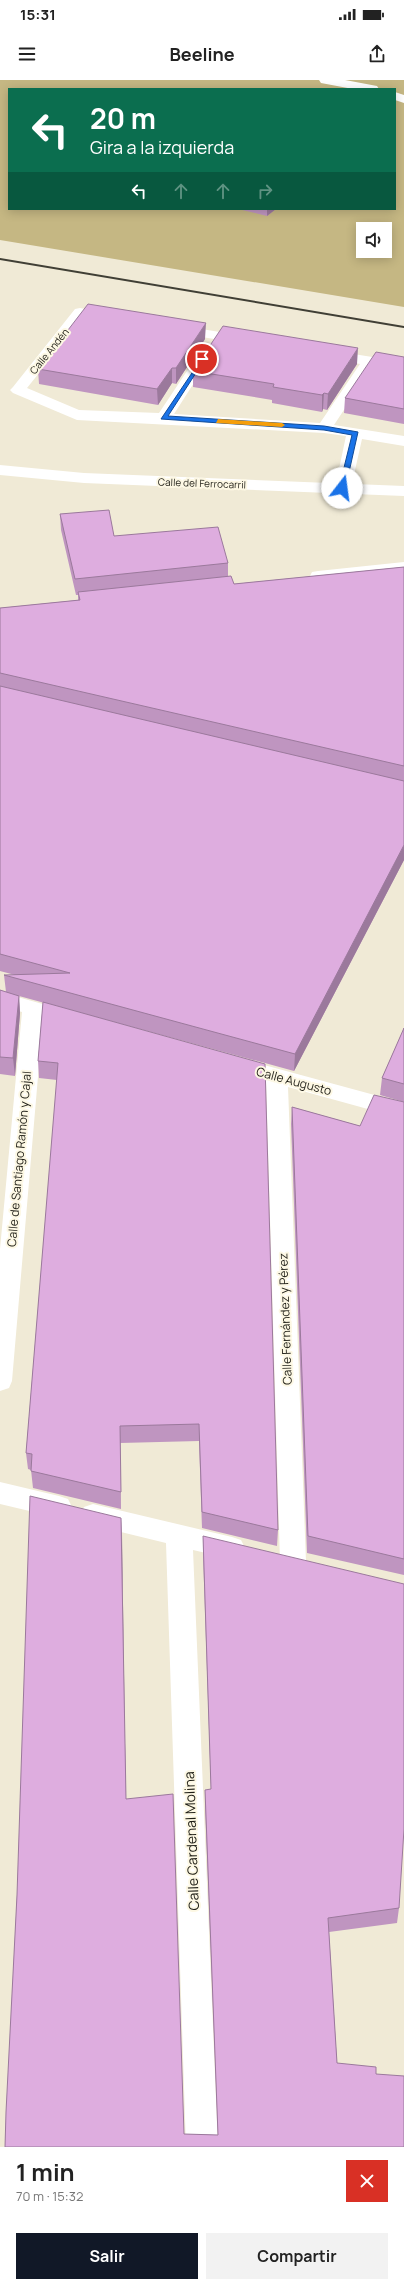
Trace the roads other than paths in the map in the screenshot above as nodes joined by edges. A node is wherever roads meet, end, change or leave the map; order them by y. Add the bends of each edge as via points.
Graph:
1 (325, 80) edge
2 (368, 88) edge
3 (127, 321) edge
4 (159, 326) edge
5 (217, 336) junction
6 (261, 343) edge
7 (315, 352) edge
8 (369, 361) junction
9 (404, 366) edge
10 (164, 418) junction
11 (324, 428) junction
12 (355, 433) junction
13 (404, 441) edge
14 (0, 470) edge
15 (342, 488) junction
16 (404, 491) edge
17 (404, 567) edge
18 (301, 578) edge
19 (0, 999) edge
20 (33, 1008) junction
21 (94, 1025) edge
22 (246, 1068) edge
23 (277, 1076) junction
24 (404, 1111) edge
25 (0, 1381) edge
26 (0, 1493) edge
27 (180, 1535) junction
28 (202, 2147) edge

1 - 2 street
3 - 10 street, Calle Andén via 80,312 18,390 77,415
4 - 5 street
5 - 6 street
5 - 10 street
7 - 8 street
8 - 9 street
8 - 11 street
10 - 11 street
11 - 12 street
12 - 13 street
12 - 15 street
14 - 15 street, Calle del Ferrocarril via 84,478
15 - 16 street, Calle del Ferrocarril
17 - 18 street
19 - 20 street
20 - 21 street
20 - 25 street, Calle de Santiago Ramón y Cajal
22 - 23 street, Calle Augusto
23 - 24 street, Calle Augusto
23 - 27 street, Calle Fernández y Pérez via 283,1560
26 - 27 street
27 - 28 street, Calle Cardenal Molina

